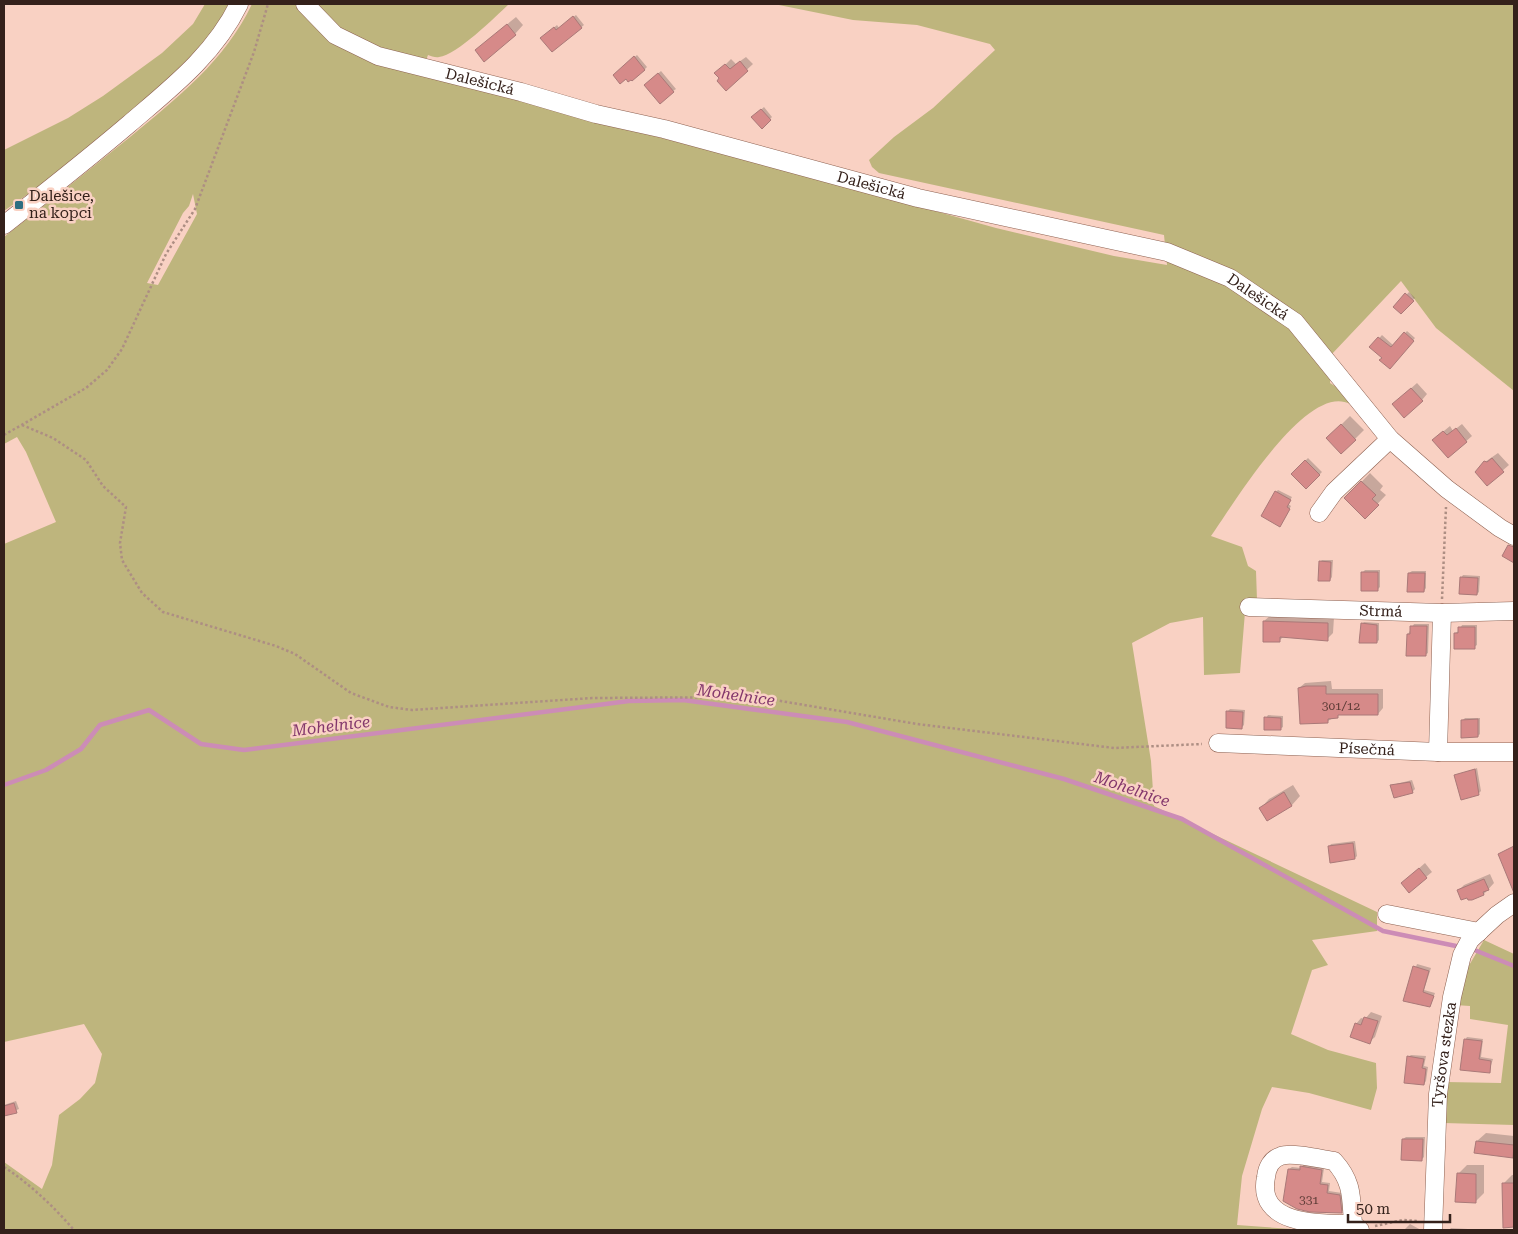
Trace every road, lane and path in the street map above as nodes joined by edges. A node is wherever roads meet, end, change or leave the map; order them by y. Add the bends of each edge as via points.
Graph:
1 (239, 4) edge
2 (268, 4) edge
3 (305, 4) edge
4 (4, 225) edge
5 (22, 425) junction
6 (4, 435) edge
7 (1390, 439) junction
8 (1447, 489) junction
9 (1318, 513) dead end
10 (1514, 536) edge
11 (1250, 607) dead end
12 (1514, 611) edge
13 (1442, 613) junction
14 (1218, 743) joint
15 (1438, 752) junction
16 (1514, 752) edge
17 (1514, 903) edge
18 (1387, 914) dead end
19 (1479, 932) junction
20 (4, 1167) edge
21 (1432, 1226) edge
22 (1357, 1228) edge
23 (74, 1230) edge

1 - 4 street via 224,31 190,71 71,173
2 - 5 path via 254,52 198,202 166,254 122,349 107,370 86,388
3 - 7 street, Dalešická via 335,35 378,56 918,198 1167,252 1230,278 1295,322
5 - 6 path
5 - 14 path via 53,438 86,460 103,486 126,507 120,543 122,560 142,593 163,612 295,654 351,693 388,707 412,710 592,698 757,697 917,724 1114,748
7 - 8 street, Dalešická
7 - 9 street via 1334,492
8 - 10 street, Dalešická
8 - 13 path
11 - 13 street, Strmá
12 - 13 street, Strmá
13 - 15 street
14 - 15 street, Písečná
15 - 16 street, Písečná
17 - 19 street, Tyršova stezka
18 - 19 street
19 - 21 street, Tyršova stezka via 1462,955 1452,997 1438,1094
20 - 23 path via 54,1208
21 - 22 path via 1402,1220
22 - 22 street via 1351,1188 1344,1171 1334,1161 1282,1155 1273,1160 1267,1171 1265,1188 1276,1210 1292,1219

